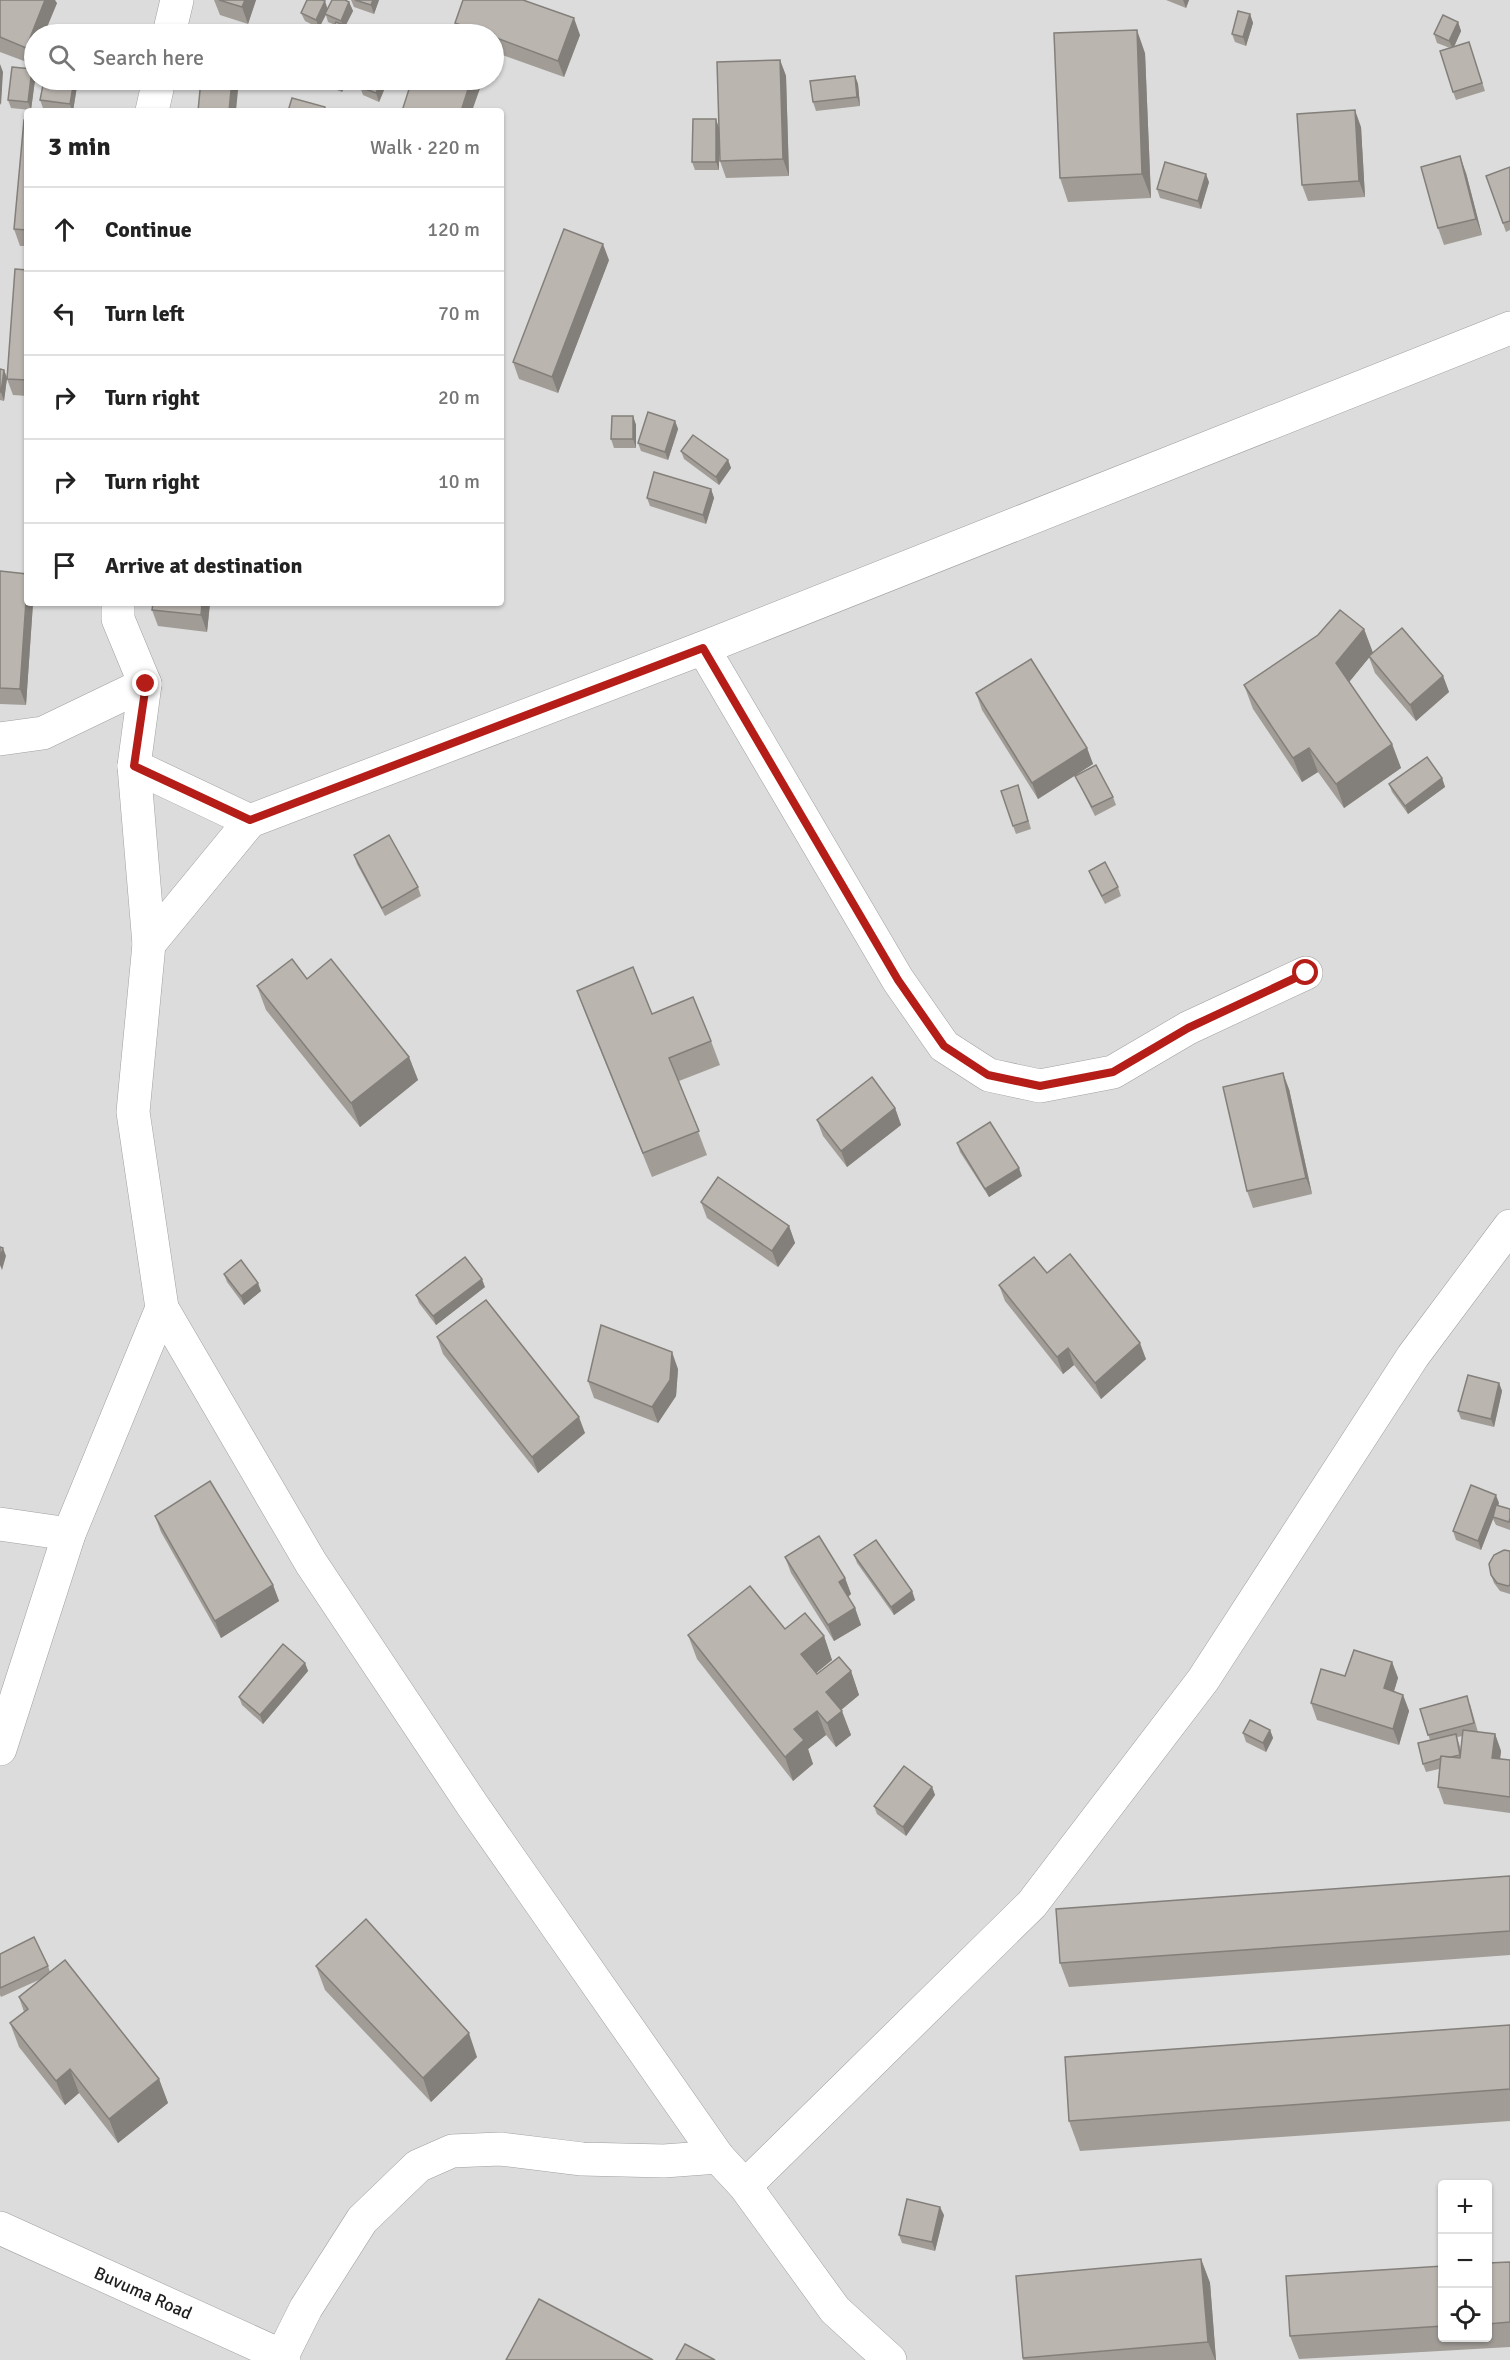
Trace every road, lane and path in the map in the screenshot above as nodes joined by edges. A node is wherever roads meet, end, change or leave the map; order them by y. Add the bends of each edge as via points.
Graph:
1 (177, 0) edge
2 (171, 24) edge
3 (157, 90) edge
4 (153, 108) edge
5 (1510, 328) edge
6 (118, 606) edge
7 (703, 648) junction
8 (146, 684) junction
9 (0, 739) edge
10 (134, 766) junction
11 (250, 820) junction
12 (148, 944) junction
13 (1306, 973) dead end
14 (1510, 1226) edge
15 (162, 1308) junction
16 (0, 1524) edge
17 (69, 1534) junction
18 (0, 1749) edge
19 (718, 2157) junction
20 (745, 2186) junction
21 (0, 2228) edge
22 (283, 2358) edge
23 (890, 2360) edge

1 - 2 street
3 - 4 street
5 - 7 street
6 - 8 street via 118,619
7 - 11 street
7 - 13 street via 898,980 944,1046 988,1075 1040,1086 1113,1072 1188,1028
8 - 9 street via 43,733
8 - 10 street
10 - 11 street
10 - 12 street
11 - 12 street
12 - 15 street via 133,1112
14 - 20 street via 1413,1356 1203,1680 1032,1904
15 - 17 street
15 - 19 street via 312,1563 473,1806
16 - 17 street
17 - 18 street
19 - 20 street
19 - 22 street via 664,2161 582,2159 500,2149 443,2154 418,2166 362,2220 306,2308
20 - 23 street via 835,2310
21 - 22 street, Buvuma Road

